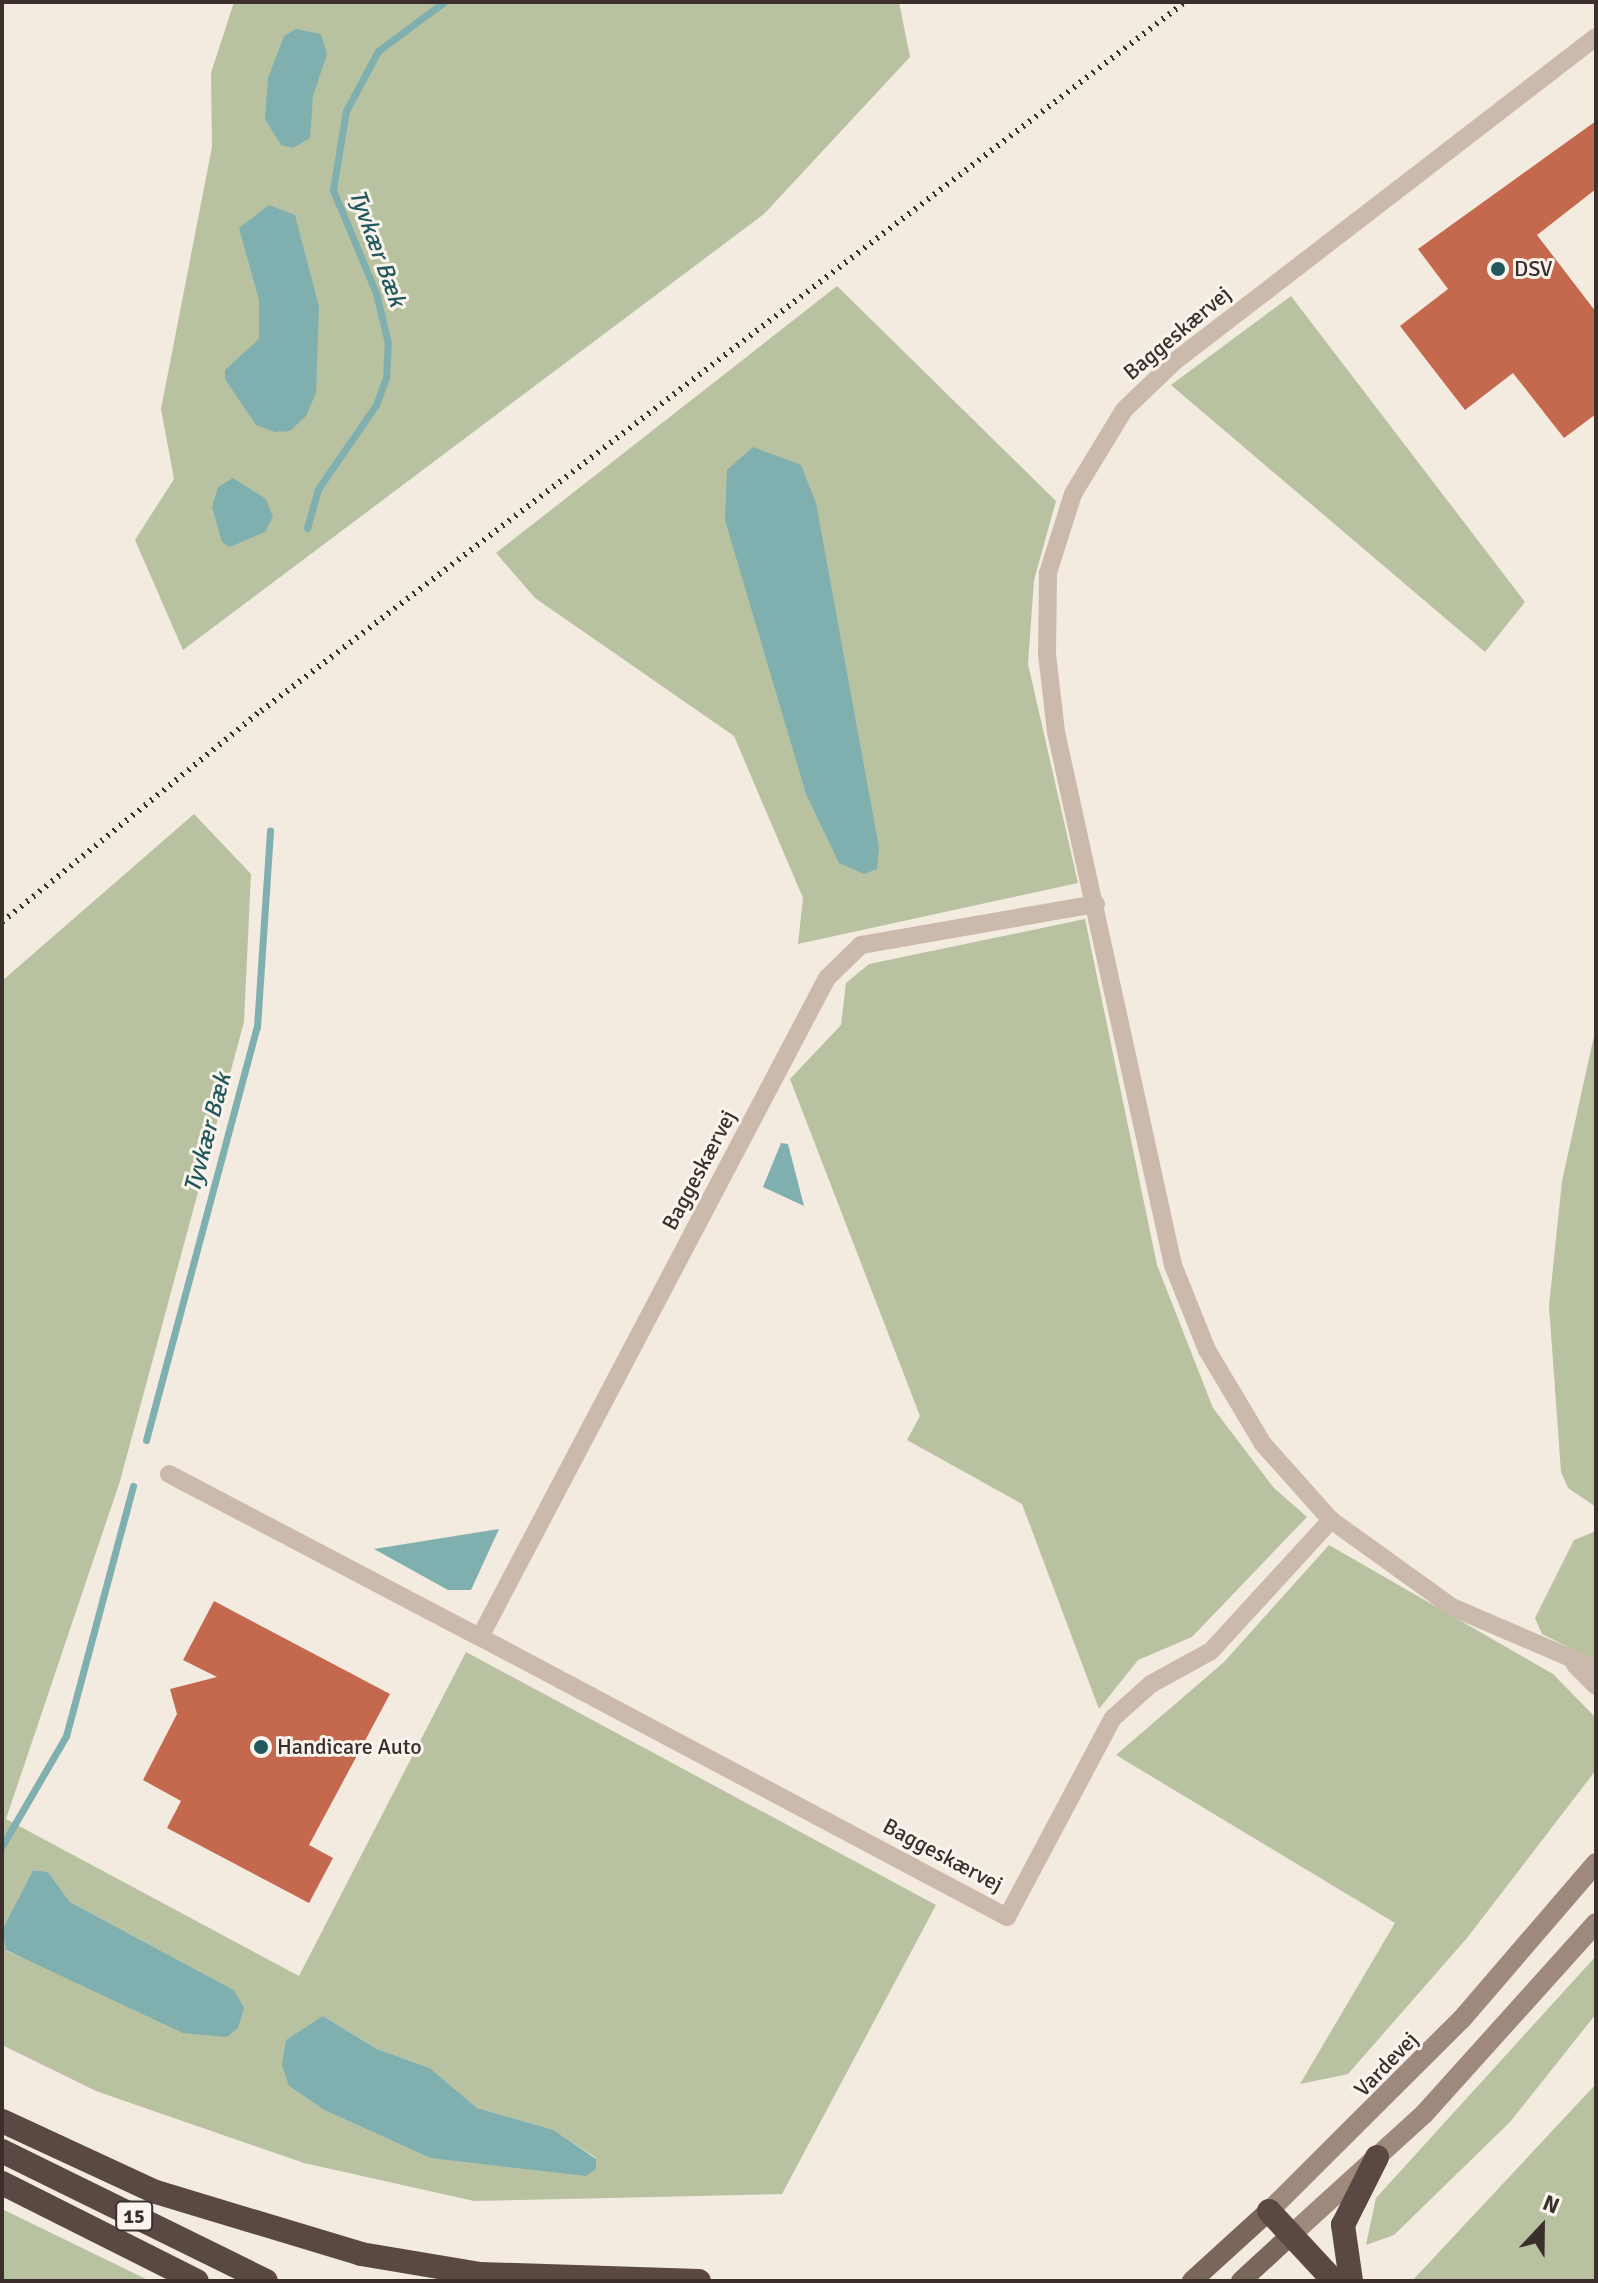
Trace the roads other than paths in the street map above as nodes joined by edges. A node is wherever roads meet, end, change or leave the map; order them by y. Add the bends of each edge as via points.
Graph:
1 (1596, 37) edge
2 (1096, 904) junction
3 (169, 1474) dead end
4 (1331, 1520) junction
5 (480, 1637) junction
6 (1575, 1665) junction
7 (1596, 1669) edge
8 (1596, 1686) edge
9 (1596, 1863) edge
10 (1596, 1923) edge
11 (2, 2121) edge
12 (2, 2151) edge
13 (1377, 2157) junction
14 (2, 2183) edge
15 (1269, 2211) junction
16 (1291, 2235) junction
17 (197, 2281) edge
18 (266, 2281) edge
19 (699, 2281) edge
20 (1192, 2281) edge
21 (1241, 2281) edge
22 (1334, 2281) edge
23 (1351, 2281) edge

1 - 2 street, Baggeskærvej via 1174,362 1124,410 1073,494 1048,573 1047,654 1056,732
2 - 4 street, Baggeskærvej via 1173,1265 1207,1350 1263,1444
2 - 5 street, Baggeskærvej via 861,945 827,978
3 - 5 street, Baggeskærvej
4 - 5 street, Baggeskærvej via 1211,1651 1151,1684 1113,1718 1007,1917
4 - 6 street, Baggeskærvej via 1452,1607
6 - 7 street, Baggeskærvej
6 - 8 street, Baggeskærvej
9 - 15 street, Vardevej via 1461,2020
10 - 13 street
11 - 19 highway via 156,2192 361,2254 480,2274
12 - 18 highway, 15
13 - 16 street
13 - 23 highway via 1343,2225
14 - 17 highway, 15
15 - 16 highway
15 - 20 main road, Vardevej
16 - 21 main road
16 - 22 highway

